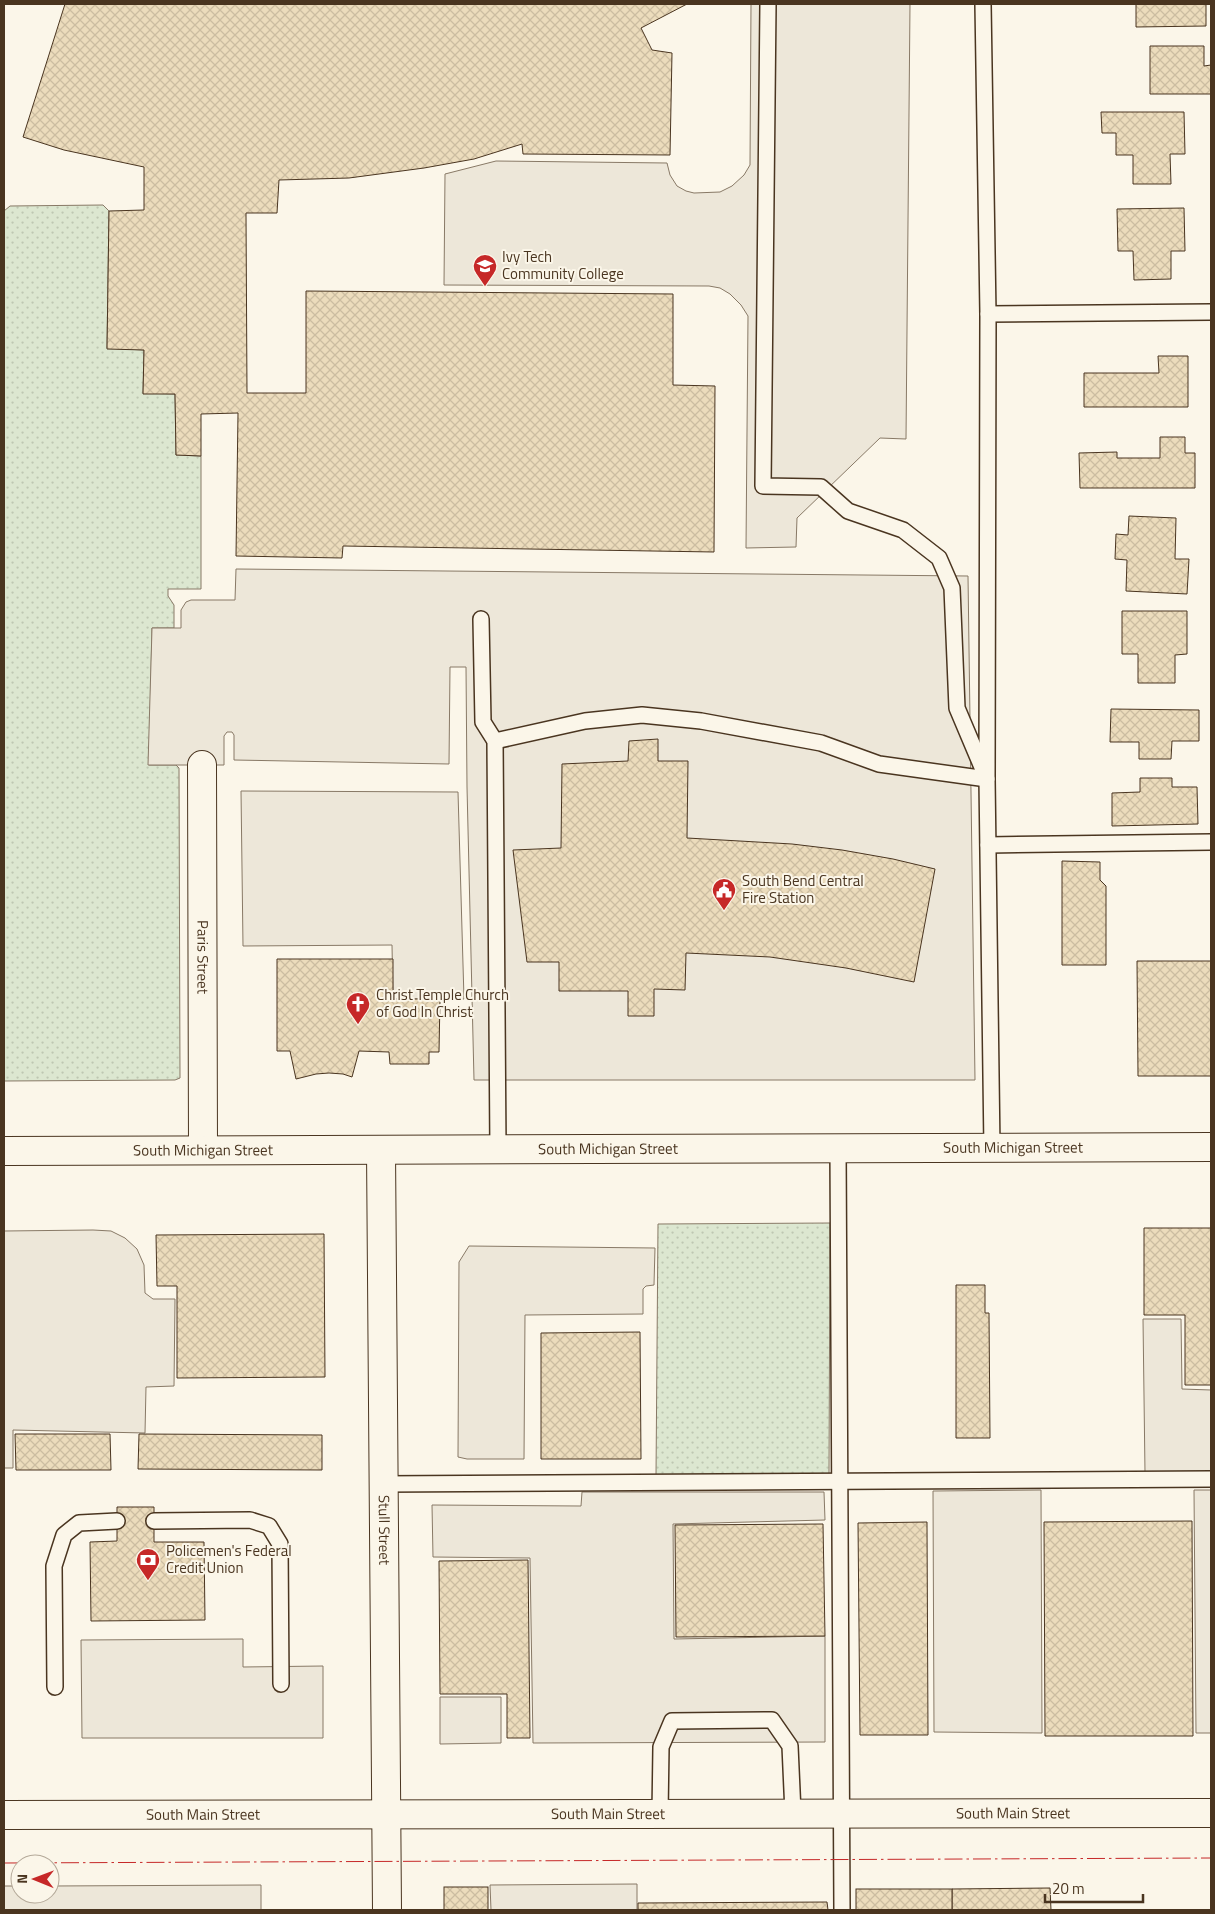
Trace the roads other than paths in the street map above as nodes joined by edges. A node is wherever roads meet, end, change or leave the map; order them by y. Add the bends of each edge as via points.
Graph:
1 (768, 4) edge
2 (983, 4) edge
3 (1211, 312) edge
4 (988, 314) junction
5 (482, 619) dead end
6 (495, 741) junction
7 (202, 765) dead end
8 (987, 779) junction
9 (1211, 842) edge
10 (988, 846) junction
11 (838, 1148) junction
12 (1211, 1148) edge
13 (498, 1149) junction
14 (992, 1149) junction
15 (203, 1150) junction
16 (381, 1150) junction
17 (4, 1151) edge
18 (1211, 1479) edge
19 (840, 1482) junction
20 (384, 1484) junction
21 (117, 1521) dead end
22 (154, 1521) dead end
23 (281, 1684) dead end
24 (55, 1687) dead end
25 (1211, 1813) edge
26 (387, 1814) junction
27 (660, 1814) junction
28 (793, 1814) junction
29 (842, 1814) junction
30 (4, 1815) edge
31 (387, 1910) edge
32 (842, 1910) edge

1 - 8 lane via 763,486 821,487 848,512 903,530 939,558 952,588 957,708
2 - 4 lane
3 - 4 lane
4 - 8 lane
5 - 6 lane via 483,722
6 - 8 lane via 585,721 642,715 701,721 821,743 879,764
6 - 13 lane
7 - 15 main road, Paris Street
8 - 10 lane
9 - 10 lane
10 - 14 lane
11 - 13 main road, South Michigan Street
11 - 14 main road, South Michigan Street
11 - 19 lane
12 - 14 main road, South Michigan Street
13 - 16 main road, South Michigan Street
15 - 16 main road, South Michigan Street
15 - 17 main road, South Michigan Street
16 - 20 main road, Stull Street
18 - 19 lane
19 - 20 lane
19 - 29 lane
20 - 26 main road, Stull Street
21 - 24 lane via 79,1523 64,1535 54,1566
22 - 23 lane via 250,1520 270,1526 280,1544
25 - 29 main road, South Main Street
26 - 27 main road, South Main Street
26 - 30 main road, South Main Street
26 - 31 main road, Stull Street
27 - 28 main road, South Main Street
27 - 28 lane via 661,1747 672,1721 772,1720 790,1746
28 - 29 main road, South Main Street
29 - 32 lane

